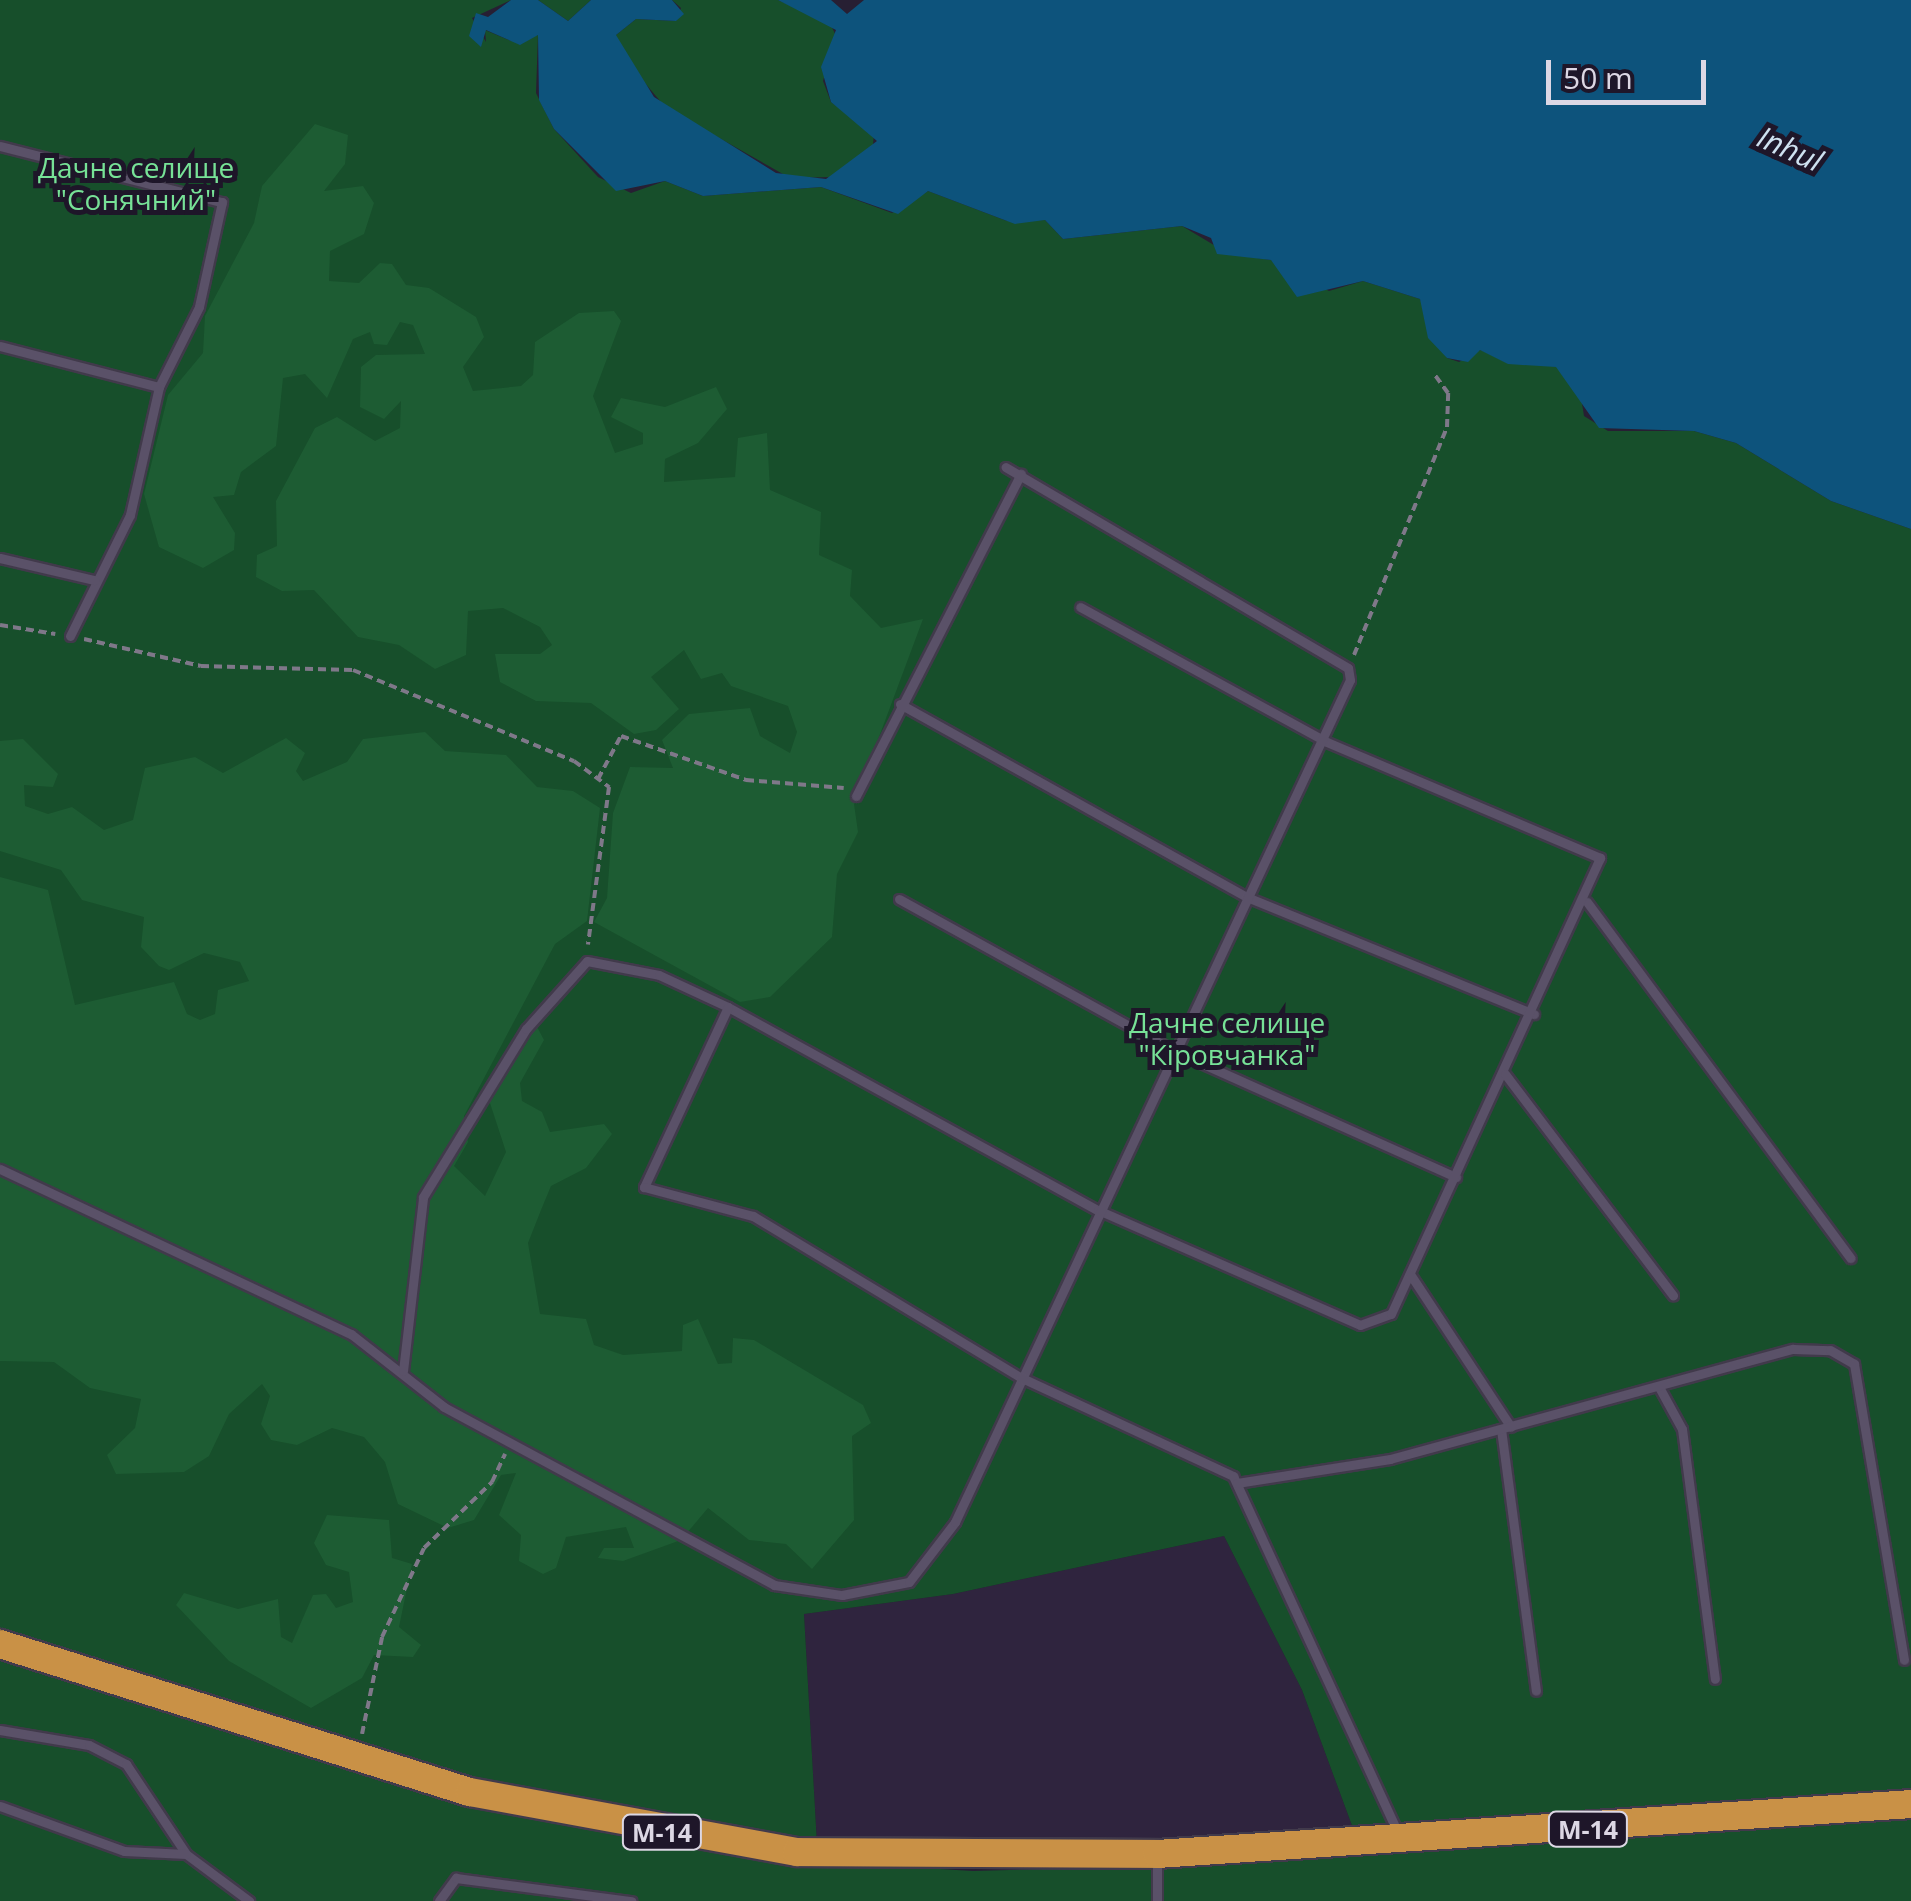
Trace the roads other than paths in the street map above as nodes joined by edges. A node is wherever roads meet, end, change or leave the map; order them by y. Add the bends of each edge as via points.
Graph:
1 (0, 146) edge
2 (0, 346) edge
3 (159, 388) junction
4 (1006, 467) dead end
5 (1021, 474) junction
6 (0, 558) edge
7 (94, 580) junction
8 (1080, 607) dead end
9 (70, 636) road end
10 (900, 704) junction
11 (1324, 741) junction
12 (858, 793) road end
13 (1247, 897) junction
14 (898, 899) dead end
15 (1587, 902) junction
16 (728, 1007) junction
17 (1534, 1014) junction
18 (1174, 1051) junction
19 (1505, 1074) junction
20 (0, 1169) edge
21 (1456, 1177) junction
22 (1098, 1210) junction
23 (1850, 1258) dead end
24 (1410, 1274) junction
25 (1673, 1294) dead end
26 (403, 1371) junction
27 (1022, 1378) junction
28 (1659, 1387) junction
29 (1506, 1428) junction
30 (1237, 1483) junction
31 (0, 1644) edge
32 (1904, 1660) dead end
33 (1715, 1680) dead end
34 (1536, 1692) dead end
35 (0, 1730) edge
36 (1911, 1804) edge
37 (0, 1806) edge
38 (1401, 1840) junction
39 (186, 1854) junction
40 (1157, 1854) junction
41 (249, 1901) edge
42 (439, 1901) edge
43 (630, 1901) edge
44 (1157, 1901) edge

1 - 3 lane via 222,202 198,308
2 - 3 lane
3 - 7 lane via 130,515
4 - 5 lane
5 - 10 lane
5 - 11 lane via 1348,668
6 - 7 lane
7 - 9 lane
8 - 11 lane
10 - 12 lane
10 - 13 lane
11 - 13 lane
11 - 15 lane via 1600,858
13 - 17 lane
13 - 18 lane
14 - 18 lane
15 - 17 lane
15 - 23 lane
16 - 22 lane
16 - 26 lane via 631,964 587,960 526,1030 465,1139 430,1182 414,1234
16 - 27 lane via 644,1187 753,1216
17 - 19 lane
18 - 21 lane
18 - 22 lane
19 - 21 lane
19 - 25 lane
20 - 26 lane via 264,1300 340,1328
21 - 24 lane
22 - 24 lane via 1360,1325 1381,1325
22 - 27 lane
24 - 29 lane
26 - 27 lane via 426,1395 510,1444 774,1585 876,1594 909,1582 939,1550
27 - 30 lane via 1209,1458
28 - 29 lane
28 - 32 lane via 1793,1350 1830,1350 1854,1364
28 - 33 lane via 1682,1428
29 - 30 lane
29 - 34 lane
30 - 38 lane
31 - 40 highway, М-14 via 542,1810 746,1846 912,1859
35 - 39 lane via 89,1746 126,1764
36 - 38 highway, М-14
37 - 39 lane via 124,1852
38 - 40 highway, М-14
39 - 41 lane
40 - 44 lane
42 - 43 lane via 456,1878

